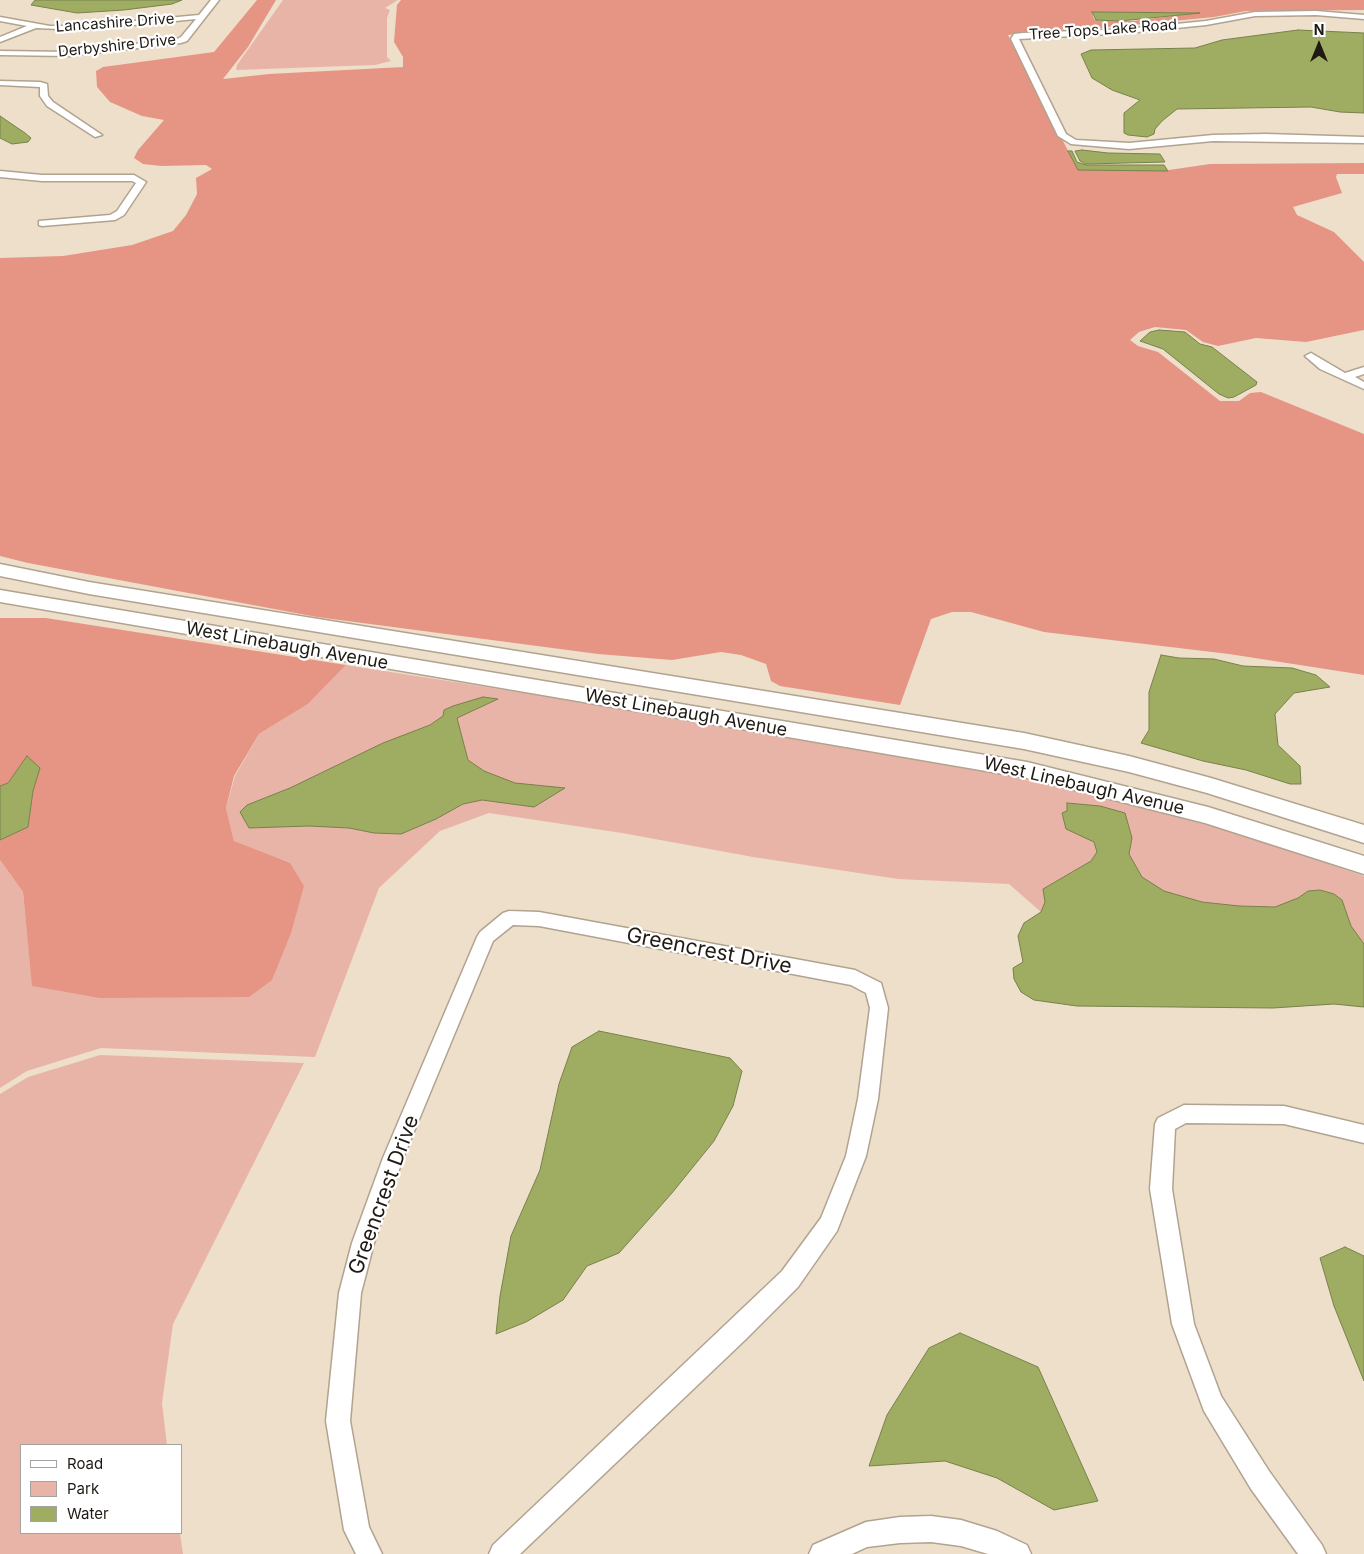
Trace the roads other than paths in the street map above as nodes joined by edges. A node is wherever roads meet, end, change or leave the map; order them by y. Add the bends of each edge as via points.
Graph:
1 (215, 0) edge
2 (201, 17) junction
3 (1364, 17) edge
4 (0, 19) edge
5 (34, 26) junction
6 (0, 40) edge
7 (0, 53) edge
8 (0, 83) edge
9 (98, 135) dead end
10 (1364, 140) edge
11 (1, 175) edge
12 (42, 223) dead end
13 (1311, 356) dead end
14 (1364, 370) edge
15 (1344, 377) junction
16 (1364, 386) edge
17 (0, 570) edge
18 (0, 596) edge
19 (1032, 742) junction
20 (1027, 770) junction
21 (1364, 834) edge
22 (1364, 865) edge
23 (1364, 1134) edge
24 (369, 1554) edge
25 (502, 1554) edge
26 (822, 1554) edge
27 (1018, 1554) edge
28 (1313, 1554) edge

1 - 2 street, Derbyshire Drive
2 - 5 street, Lancashire Drive via 82,28
2 - 7 street, Derbyshire Drive via 184,38 171,43 69,54
3 - 10 street, Tree Tops Lake Road via 1316,13 1255,14 1127,31 1023,35 1015,40 1062,136 1074,142 1129,146 1230,138
4 - 5 street, Lancashire Drive
5 - 6 street
8 - 9 street via 44,86 44,96 50,104
11 - 12 street via 134,178 141,182 120,213 112,218
13 - 15 street
14 - 15 street
15 - 16 street
17 - 19 main road, West Linebaugh Avenue via 89,588
18 - 20 main road, West Linebaugh Avenue
19 - 20 main road
19 - 21 main road, West Linebaugh Avenue via 1211,786
20 - 22 main road, West Linebaugh Avenue via 1208,815
23 - 28 street via 1284,1115 1184,1114 1165,1124 1161,1189 1183,1324 1212,1404 1260,1480
24 - 25 street, Greencrest Drive via 357,1530 338,1421 350,1294 363,1243 393,1158 486,937 508,918 539,919 855,978 874,988 879,1008 868,1099 856,1156 829,1224 790,1278 737,1332
26 - 27 street via 866,1535 923,1529 961,1533

